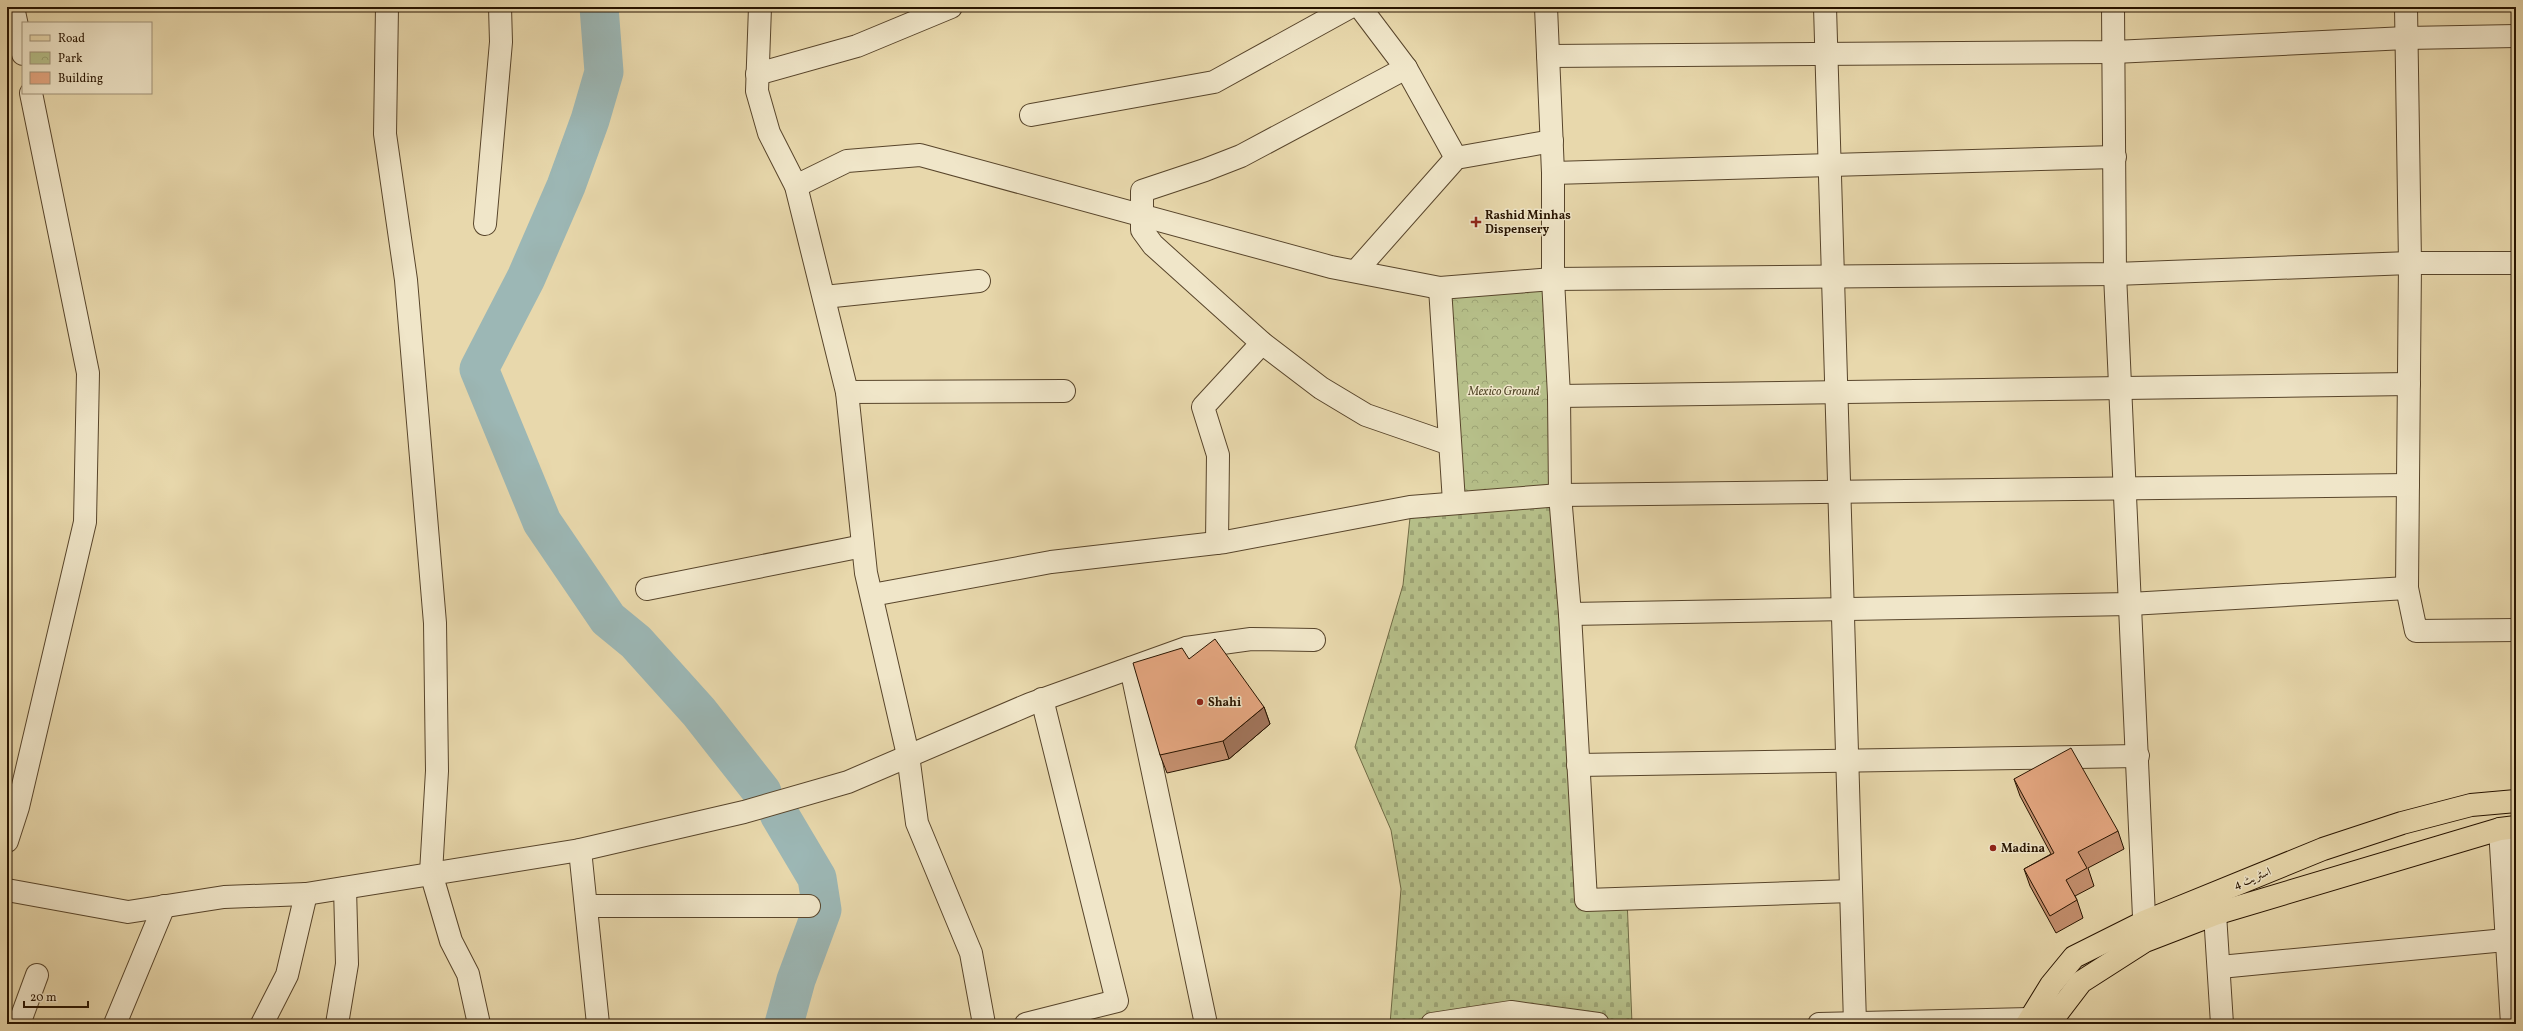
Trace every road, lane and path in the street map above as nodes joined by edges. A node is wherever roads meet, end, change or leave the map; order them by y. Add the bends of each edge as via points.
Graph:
1 (14, 7) edge
2 (387, 7) edge
3 (500, 7) edge
4 (760, 7) edge
5 (951, 7) edge
6 (1350, 7) edge
7 (1360, 7) edge
8 (1546, 7) edge
9 (1825, 7) edge
10 (2113, 7) edge
11 (2406, 7) edge
12 (2516, 36) edge
13 (2406, 38) junction
14 (22, 49) edge
15 (1827, 52) junction
16 (2114, 52) junction
17 (1548, 56) junction
18 (1406, 68) junction
19 (757, 74) junction
20 (31, 94) edge
21 (1031, 115) dead end
22 (1552, 141) junction
23 (2115, 157) junction
24 (1456, 158) junction
25 (1830, 165) junction
26 (1553, 173) junction
27 (796, 186) junction
28 (1141, 214) junction
29 (485, 224) dead end
30 (2410, 263) junction
31 (2516, 263) edge
32 (1356, 271) junction
33 (2115, 274) junction
34 (1833, 276) junction
35 (1554, 279) junction
36 (979, 281) dead end
37 (1440, 288) junction
38 (824, 297) junction
39 (1262, 343) junction
40 (2409, 384) junction
41 (2120, 388) junction
42 (1064, 391) dead end
43 (847, 392) junction
44 (1836, 392) junction
45 (1559, 396) junction
46 (1450, 444) junction
47 (2408, 485) junction
48 (2125, 488) junction
49 (1838, 492) junction
50 (1560, 495) junction
51 (1454, 502) junction
52 (1217, 543) junction
53 (863, 546) junction
54 (2406, 588) junction
55 (648, 589) dead end
56 (872, 595) junction
57 (2130, 604) junction
58 (1841, 608) junction
59 (1570, 614) junction
60 (2516, 630) edge
61 (1314, 640) dead end
62 (1131, 668) junction
63 (1042, 699) junction
64 (908, 755) junction
65 (2138, 756) junction
66 (1846, 760) junction
67 (1578, 765) junction
68 (2516, 801) edge
69 (2508, 828) edge
70 (7, 841) edge
71 (580, 850) junction
72 (431, 874) junction
73 (345, 888) junction
74 (7, 890) edge
75 (1851, 891) junction
76 (306, 894) junction
77 (164, 906) junction
78 (586, 906) junction
79 (809, 906) dead end
80 (2216, 914) junction
81 (2145, 931) junction
82 (2512, 939) edge
83 (2220, 967) junction
84 (37, 975) dead end
85 (2035, 1022) edge
86 (1855, 1023) junction
87 (19, 1024) edge
88 (115, 1024) edge
89 (262, 1024) edge
90 (337, 1024) edge
91 (479, 1024) edge
92 (598, 1024) edge
93 (984, 1024) edge
94 (1026, 1024) edge
95 (1206, 1024) edge
96 (1432, 1024) edge
97 (1598, 1024) edge
98 (1829, 1024) edge
99 (2222, 1024) edge
100 (2512, 1024) edge

1 - 14 street
2 - 72 street via 385,134 406,280 435,623 437,771
3 - 29 street via 501,42
4 - 19 street
5 - 19 street via 857,46
6 - 21 street via 1214,82
7 - 18 street
8 - 17 street
9 - 15 street
10 - 16 street
11 - 13 street
12 - 13 street
13 - 16 street
13 - 30 street
15 - 16 street
15 - 17 street
15 - 25 street
16 - 23 street
17 - 22 street
18 - 24 street
18 - 28 street via 1241,156 1142,191
19 - 27 street via 757,91 769,133
20 - 70 street via 88,373 85,522 18,807
22 - 24 street
22 - 26 street
23 - 25 street
23 - 33 street
24 - 32 street
25 - 26 street
25 - 34 street
26 - 35 street
27 - 28 street via 848,161 920,155
27 - 38 street
28 - 32 street via 1331,267
28 - 39 street via 1142,230 1153,245
30 - 31 street
30 - 33 street
30 - 40 street
32 - 37 street
33 - 34 street
33 - 41 street
34 - 35 street
34 - 44 street
35 - 37 street
35 - 45 street
36 - 38 street
37 - 46 street
38 - 43 street
39 - 46 street via 1321,388 1366,415
39 - 52 street via 1203,407 1218,455
40 - 41 street
40 - 47 street
41 - 44 street
41 - 48 street
42 - 43 street
43 - 53 street
44 - 45 street
44 - 49 street
45 - 50 street
46 - 51 street
47 - 48 street
47 - 54 street
48 - 49 street
48 - 57 street
49 - 50 street
49 - 58 street
50 - 51 street
50 - 59 street
51 - 52 street via 1410,507
52 - 56 street via 1051,562
53 - 55 street
53 - 56 street
54 - 57 street
54 - 60 street via 2416,631
56 - 64 street
57 - 58 street
57 - 65 street
58 - 59 street
58 - 66 street
59 - 67 street
61 - 62 street via 1251,640 1186,648
62 - 63 street
62 - 95 street
63 - 64 street
63 - 94 street via 1118,1001
64 - 71 street via 848,782 744,812
64 - 93 street via 917,823 971,953
65 - 66 street
65 - 81 street
66 - 67 street
66 - 75 street
67 - 75 street via 1586,900
68 - 81 main road, اسٹریٹ 4 via 2471,806 2402,823 2323,849
69 - 80 main road, اسٹریٹ 4
69 - 82 street
71 - 72 street
71 - 78 street
72 - 73 street
72 - 91 street via 451,941 468,974
73 - 76 street
73 - 90 street via 347,964
74 - 77 street via 128,912
75 - 86 street
76 - 77 street via 224,897
76 - 89 street via 287,976
77 - 88 street
78 - 79 street
78 - 92 street
80 - 81 main road, اسٹریٹ 4
80 - 83 street
81 - 85 main road, اسٹریٹ 4
82 - 83 street
82 - 100 street
83 - 99 street
84 - 87 street
85 - 86 street
86 - 98 street
96 - 97 street via 1511,1012

